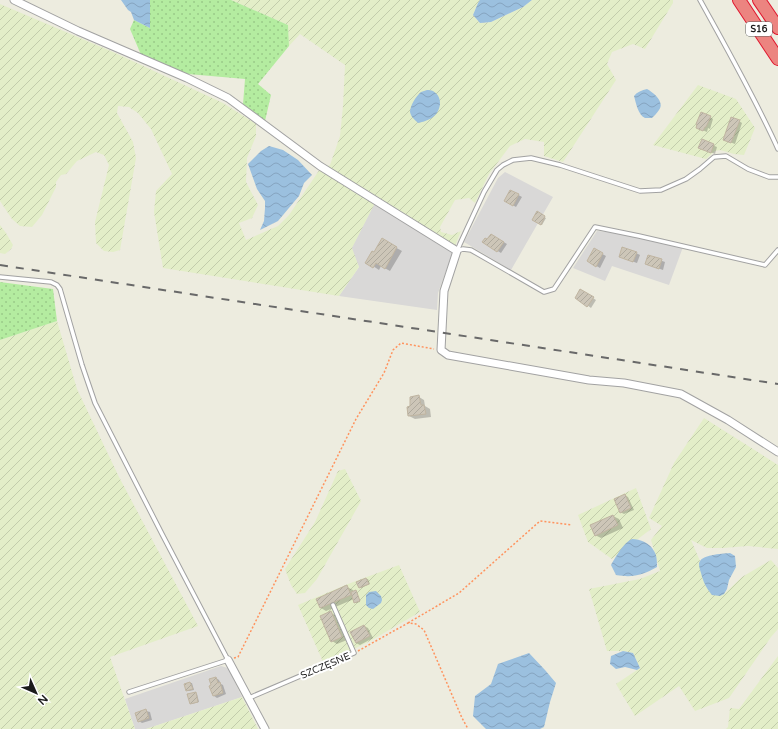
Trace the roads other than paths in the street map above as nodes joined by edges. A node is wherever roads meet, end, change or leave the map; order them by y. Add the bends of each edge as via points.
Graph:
1 (14, 0) edge
2 (700, 0) edge
3 (739, 0) edge
4 (759, 0) edge
5 (778, 28) edge
6 (778, 59) edge
7 (778, 149) edge
8 (778, 177) edge
9 (778, 250) edge
10 (457, 251) junction
11 (0, 277) edge
12 (778, 452) edge
13 (333, 605) dead end
14 (228, 660) junction
15 (129, 692) dead end
16 (248, 698) junction
17 (264, 729) edge

1 - 10 street via 228,98 320,166
2 - 7 lane
3 - 6 highway, S16
4 - 5 highway, S16
8 - 10 lane via 769,178 726,156 714,157 686,179 661,190 640,191 560,165 531,158 513,160 497,170
9 - 10 lane via 765,265 595,227 554,289 544,292 471,250
10 - 12 street via 444,291 441,350 448,355 681,394
11 - 14 lane via 51,282 60,288 95,403
13 - 16 lane, SZCZĘSNE via 354,652
14 - 15 lane
14 - 16 street
16 - 17 street

